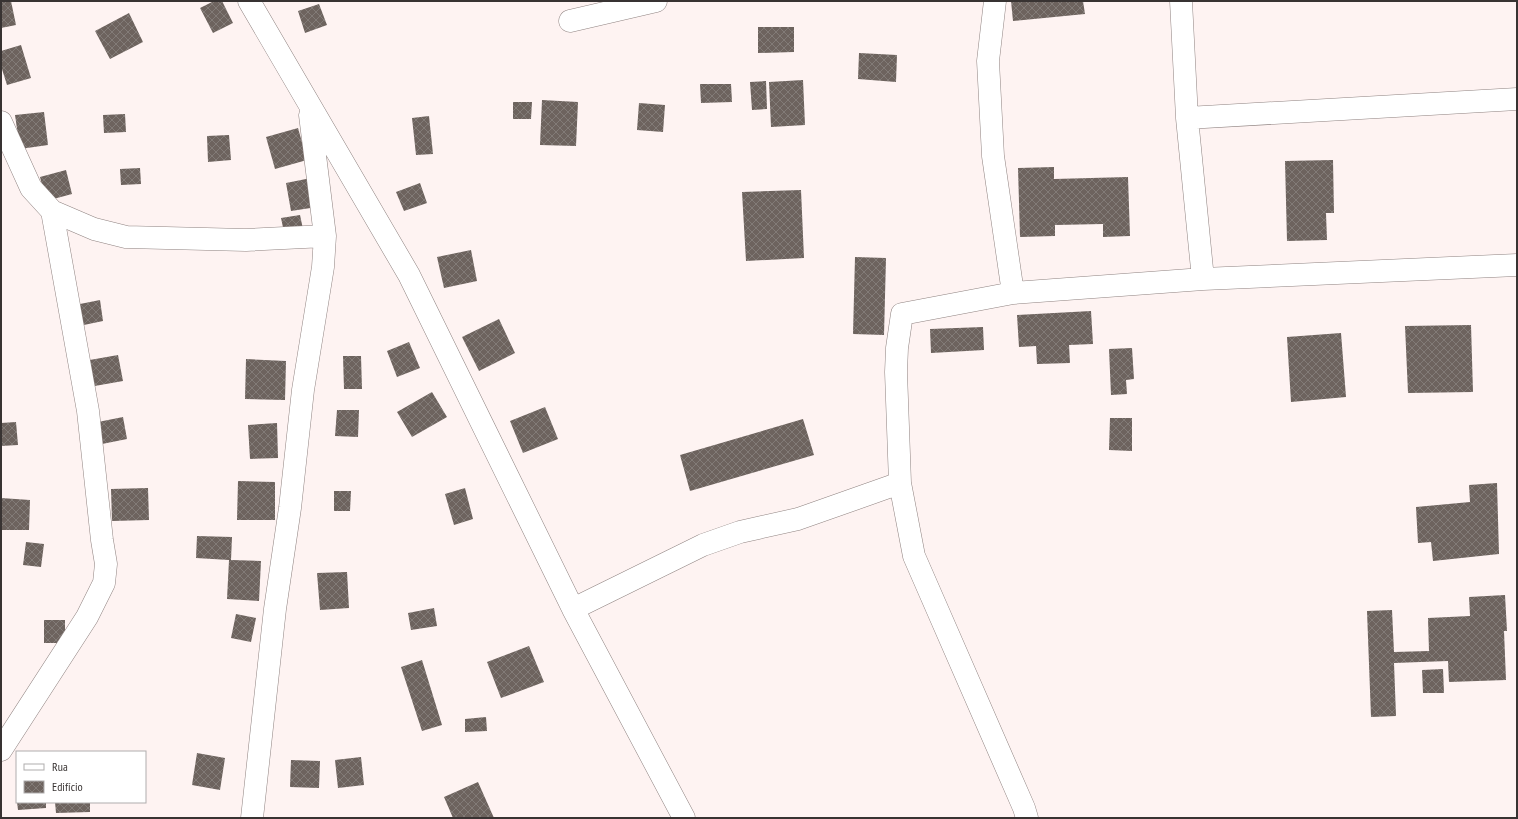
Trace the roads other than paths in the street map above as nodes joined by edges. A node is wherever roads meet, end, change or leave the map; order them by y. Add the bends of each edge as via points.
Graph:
1 (249, 1) edge
2 (656, 1) edge
3 (995, 1) edge
4 (1181, 1) edge
5 (570, 21) dead end
6 (1517, 99) edge
7 (309, 106) junction
8 (1187, 118) junction
9 (1, 122) edge
10 (52, 211) junction
11 (325, 236) junction
12 (1517, 265) edge
13 (1203, 279) junction
14 (1013, 292) junction
15 (900, 484) junction
16 (573, 609) junction
17 (1, 750) edge
18 (252, 818) edge
19 (684, 818) edge
20 (1027, 818) edge

1 - 7 street
2 - 5 street
3 - 14 street via 988,61 993,156
4 - 8 street
6 - 8 street
7 - 11 street
7 - 16 street via 409,276
8 - 13 street
9 - 10 street via 31,188
10 - 11 street via 94,229 126,237 246,240
10 - 17 street via 88,411 106,564 104,583 87,617
11 - 18 street via 323,267 303,390 290,508 275,609
12 - 13 street
13 - 14 street
14 - 15 street via 902,314 896,372
15 - 16 street via 798,519 740,532 703,546
15 - 20 street via 914,556
16 - 19 street

